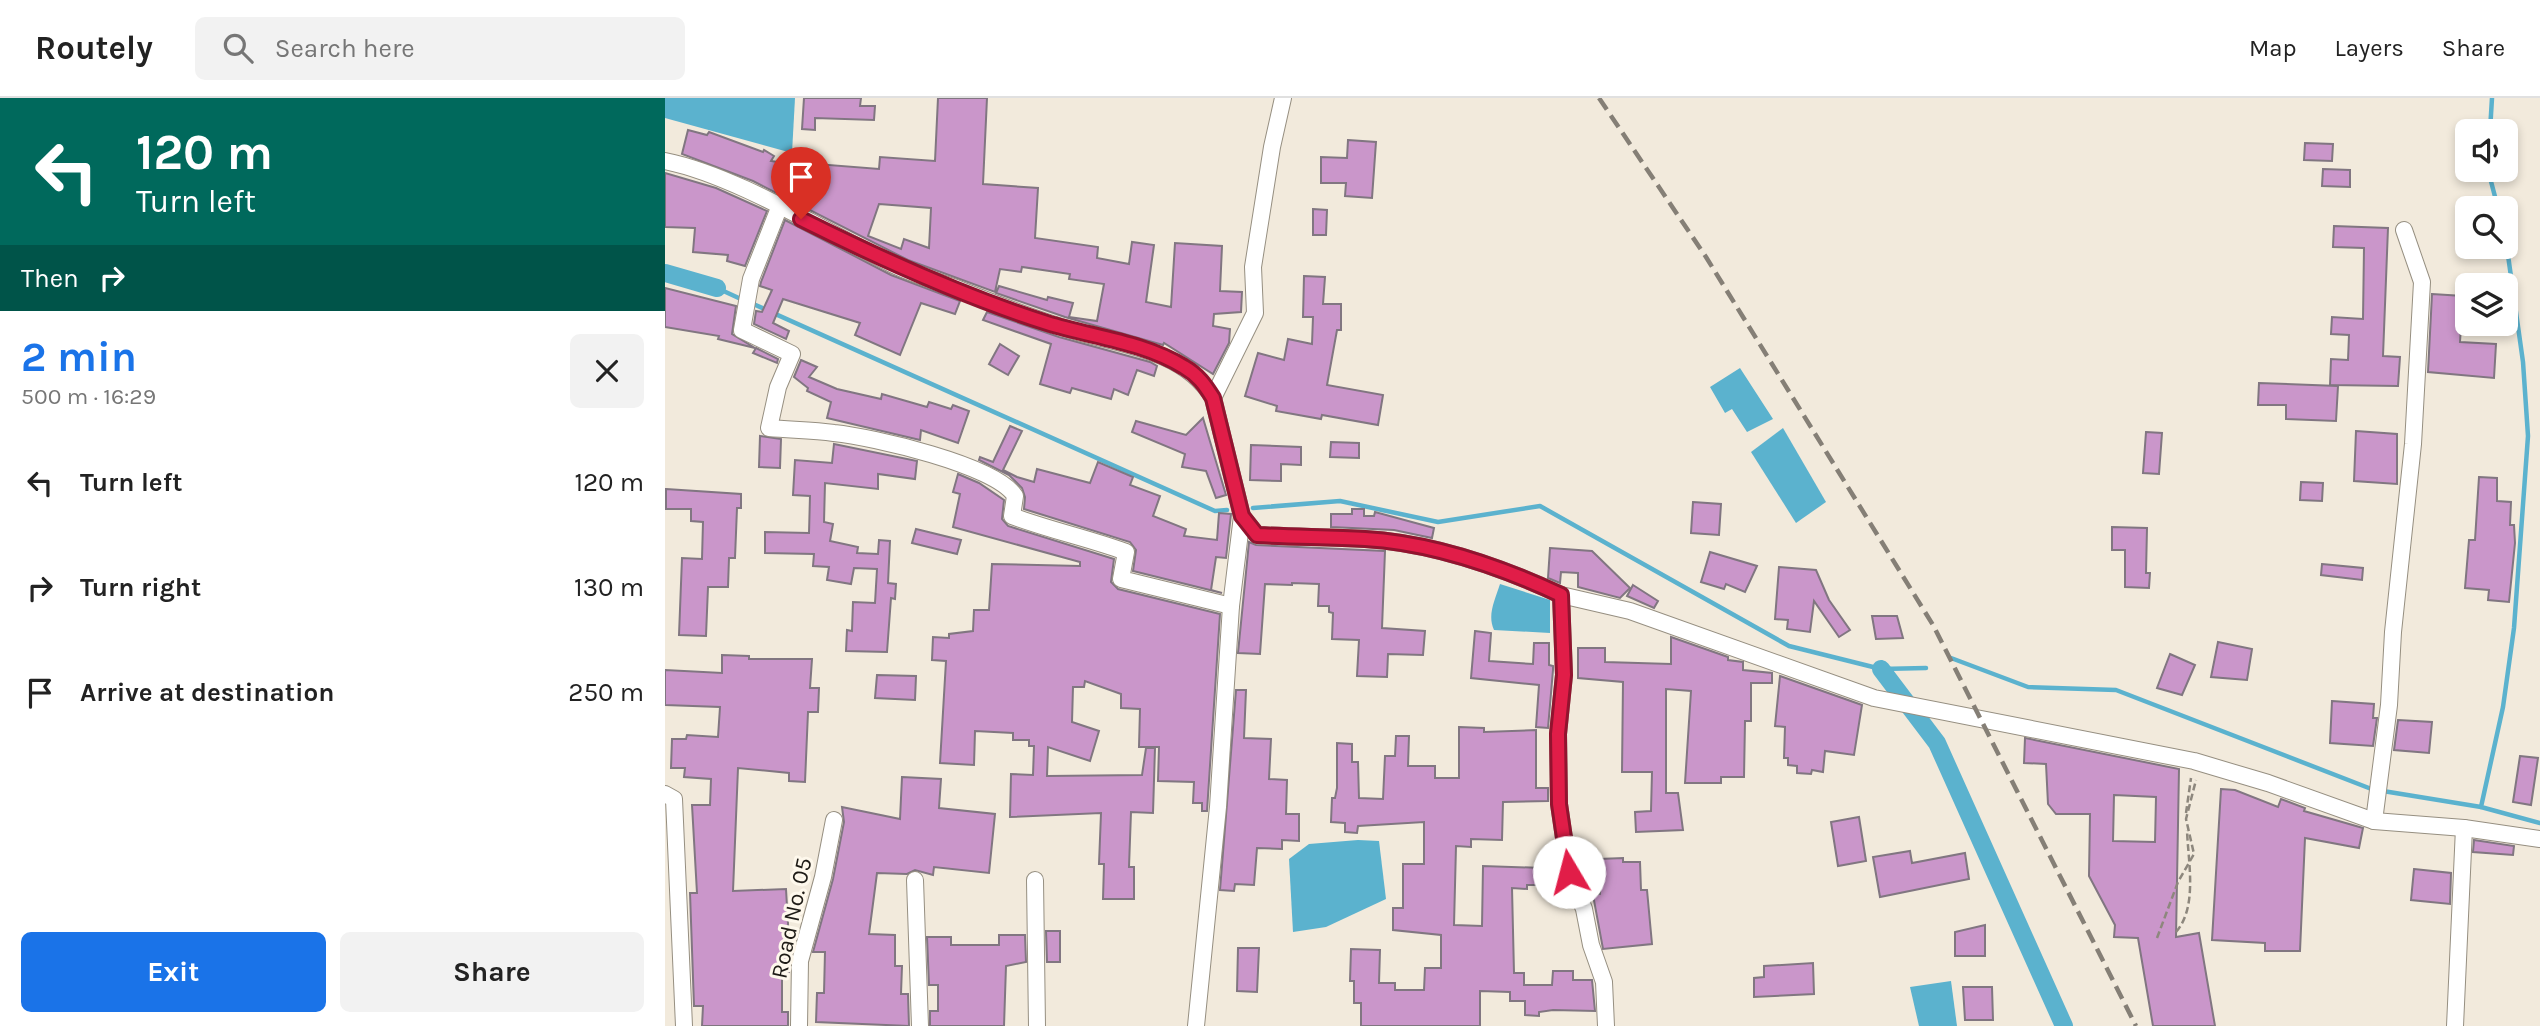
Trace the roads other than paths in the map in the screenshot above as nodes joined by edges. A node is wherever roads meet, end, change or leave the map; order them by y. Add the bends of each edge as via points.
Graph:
1 (1283, 98) edge
2 (665, 161) edge
3 (779, 208) junction
4 (2404, 230) dead end
5 (1213, 398) junction
6 (1242, 516) junction
7 (1561, 595) junction
8 (1231, 606) junction
9 (665, 794) edge
10 (834, 820) dead end
11 (2374, 821) junction
12 (2464, 828) junction
13 (2540, 839) edge
14 (915, 880) dead end
15 (1035, 880) dead end
16 (684, 1026) edge
17 (799, 1026) edge
18 (920, 1026) edge
19 (1037, 1026) edge
20 (1196, 1026) edge
21 (1606, 1026) edge
22 (2455, 1026) edge

1 - 5 street via 1253,267 1255,313
2 - 3 street via 708,174
3 - 5 street via 892,264 1046,323 1147,350 1184,366 1203,380
3 - 8 street via 751,279 742,330 792,354 778,387 769,428 837,433 957,462 1009,486 1016,496 1012,516 1126,552 1121,579
4 - 11 street via 2422,282 2413,444
5 - 6 street
6 - 7 street via 1257,535 1412,545 1520,576
6 - 8 street
7 - 11 street via 1630,611 1874,698 2198,762
7 - 21 street via 1564,675 1558,734 1559,804 1569,872 1604,982
8 - 20 street via 1219,794
9 - 16 street via 674,799
10 - 17 street, Road No. 05 via 800,961
11 - 12 street
12 - 13 street
12 - 22 street
14 - 18 street
15 - 19 street

